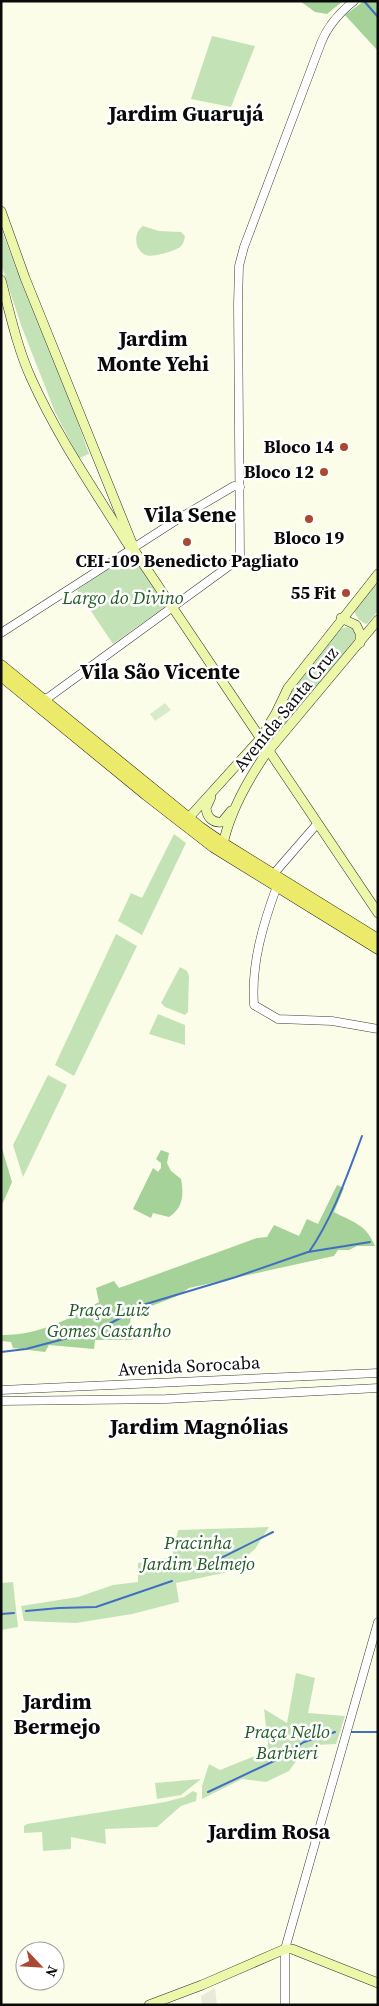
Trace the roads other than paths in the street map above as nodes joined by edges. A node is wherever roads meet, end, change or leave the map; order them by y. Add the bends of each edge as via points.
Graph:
1 (354, 1) edge
2 (2, 213) edge
3 (1, 280) edge
4 (240, 487) junction
5 (111, 492) junction
6 (100, 499) junction
7 (134, 550) junction
8 (378, 574) edge
9 (172, 607) junction
10 (342, 618) junction
11 (378, 620) edge
12 (1, 634) edge
13 (360, 643) junction
14 (1, 665) edge
15 (1, 676) edge
16 (15, 688) junction
17 (1, 689) edge
18 (43, 699) junction
19 (276, 713) junction
20 (246, 714) junction
21 (261, 738) junction
22 (269, 750) junction
23 (249, 752) junction
24 (237, 803) junction
25 (185, 821) junction
26 (317, 824) junction
27 (222, 848) junction
28 (275, 881) junction
29 (378, 913) edge
30 (378, 939) edge
31 (378, 949) edge
32 (378, 1029) edge
33 (378, 1373) edge
34 (378, 1388) edge
35 (1, 1390) edge
36 (1, 1401) edge
37 (378, 1622) edge
38 (285, 1949) junction
39 (378, 1983) edge
40 (149, 2005) edge
41 (286, 2005) edge

1 - 4 street via 324,34 239,266
2 - 5 main road
3 - 6 main road via 18,346 31,379 74,459
4 - 7 street via 234,486 182,516
4 - 9 street via 240,558
5 - 6 main road via 107,501
5 - 7 main road
6 - 7 main road
7 - 9 main road
7 - 12 street
8 - 10 main road, Avenida Santa Cruz
9 - 18 street
9 - 20 main road
10 - 13 main road via 356,625
10 - 19 main road, Avenida Santa Cruz via 288,688
11 - 13 main road, Avenida Santa Cruz
13 - 22 main road, Avenida Santa Cruz
14 - 18 main road
15 - 16 main road
16 - 17 main road
16 - 25 main road
18 - 25 main road
19 - 20 main road, Avenida Santa Cruz via 260,723
19 - 21 main road, Avenida Santa Cruz
20 - 21 main road
21 - 22 main road
21 - 23 main road, Avenida Santa Cruz
22 - 24 main road, Avenida Santa Cruz
22 - 26 main road
23 - 24 main road via 210,798 206,812 211,820 222,822
23 - 25 main road, Avenida Santa Cruz
24 - 27 main road, Avenida Santa Cruz
25 - 27 main road
26 - 28 street
26 - 29 main road
27 - 28 main road
28 - 30 main road
28 - 31 main road
28 - 32 street via 256,956 256,1008 278,1019 332,1021
33 - 35 street, Avenida Sorocaba
34 - 36 street, Avenida Sorocaba via 166,1398
37 - 38 street
38 - 39 main road
38 - 40 main road
38 - 41 street

